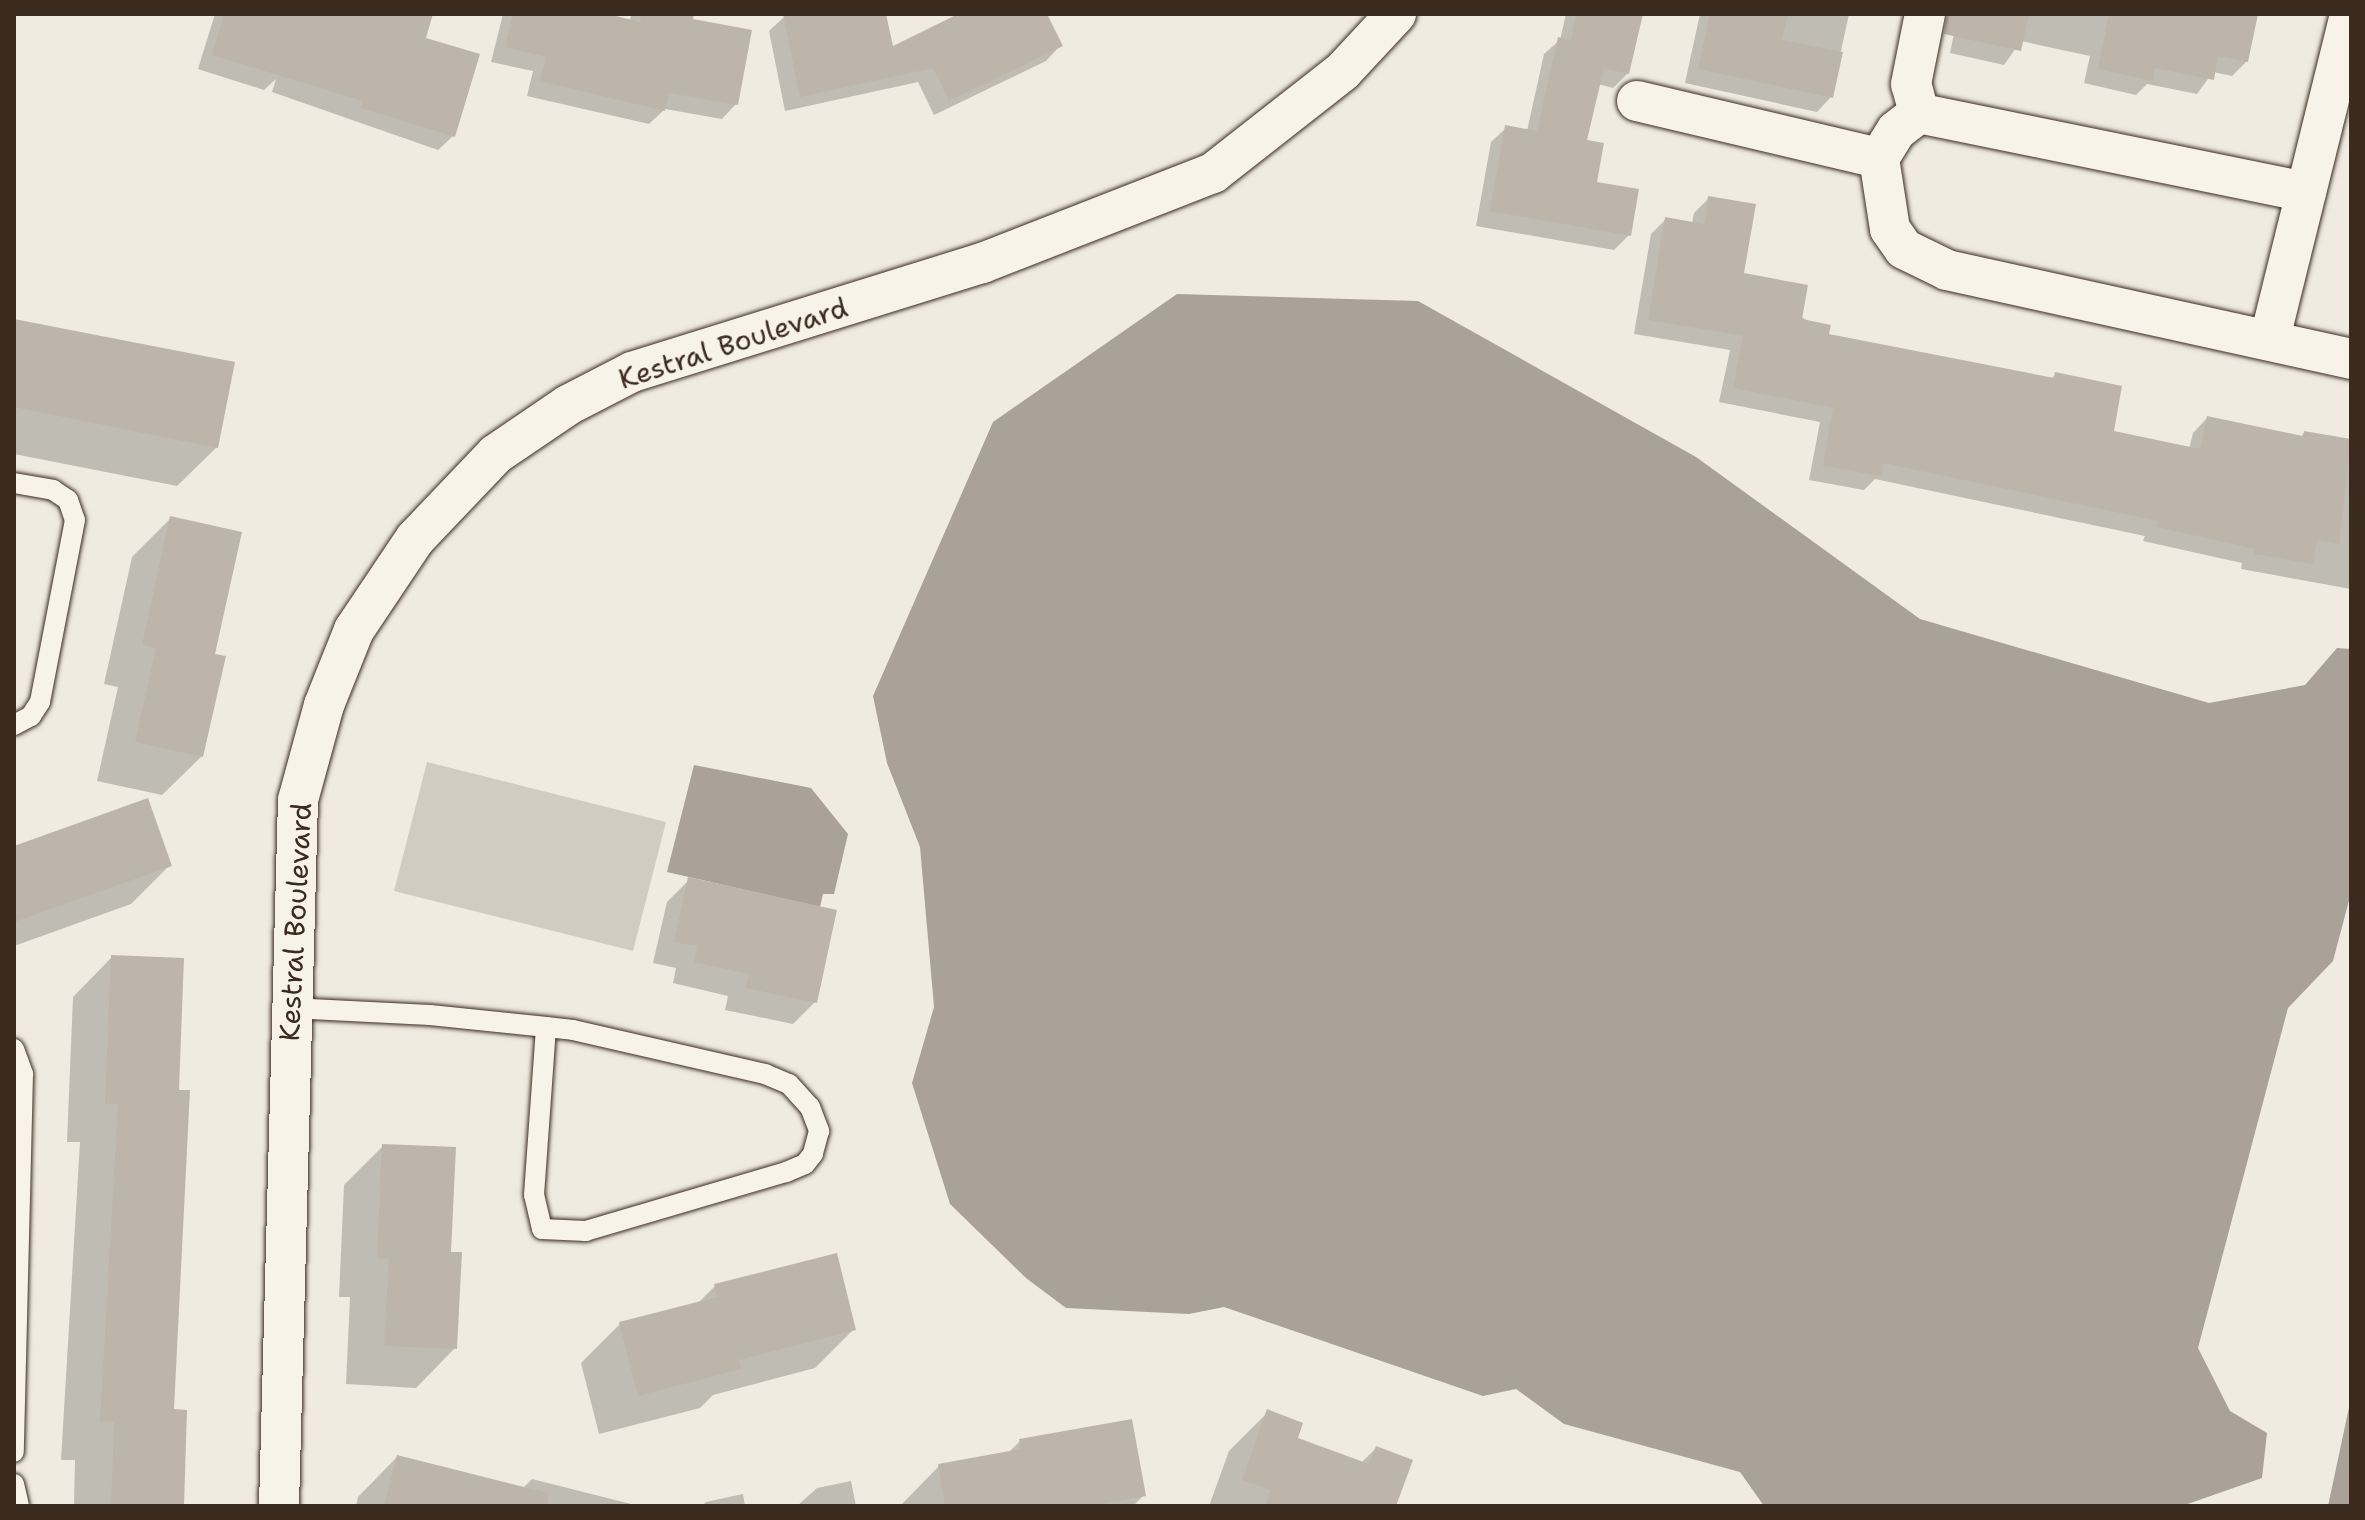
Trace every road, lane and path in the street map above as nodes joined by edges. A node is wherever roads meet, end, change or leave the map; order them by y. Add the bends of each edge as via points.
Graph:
1 (1396, 14) edge
2 (1925, 14) edge
3 (2350, 14) edge
4 (1637, 101) dead end
5 (1919, 113) junction
6 (1879, 158) junction
7 (2306, 192) junction
8 (2270, 338) junction
9 (2351, 359) edge
10 (14, 483) edge
11 (14, 725) edge
12 (290, 1008) junction
13 (546, 1027) junction
14 (14, 1049) edge
15 (14, 1452) edge
16 (14, 1484) edge
17 (19, 1506) edge
18 (279, 1506) edge

1 - 12 street, Kestral Boulevard via 1343,71 1213,173 982,263 632,372 568,405 496,454 415,539 354,630 324,705 298,800
2 - 5 street via 1911,84
3 - 7 street
4 - 6 street
5 - 6 street via 1896,131
5 - 7 street
6 - 8 street via 1890,229 1904,249 1947,270
7 - 8 street
8 - 9 street
10 - 11 lane via 53,490 68,500 75,520 40,702 31,716
12 - 13 lane
12 - 18 street, Kestral Boulevard
13 - 13 lane via 704,1057 789,1084 810,1107 819,1131 813,1154 786,1172 586,1231 542,1229 534,1195
14 - 15 lane via 23,1074
16 - 17 lane

